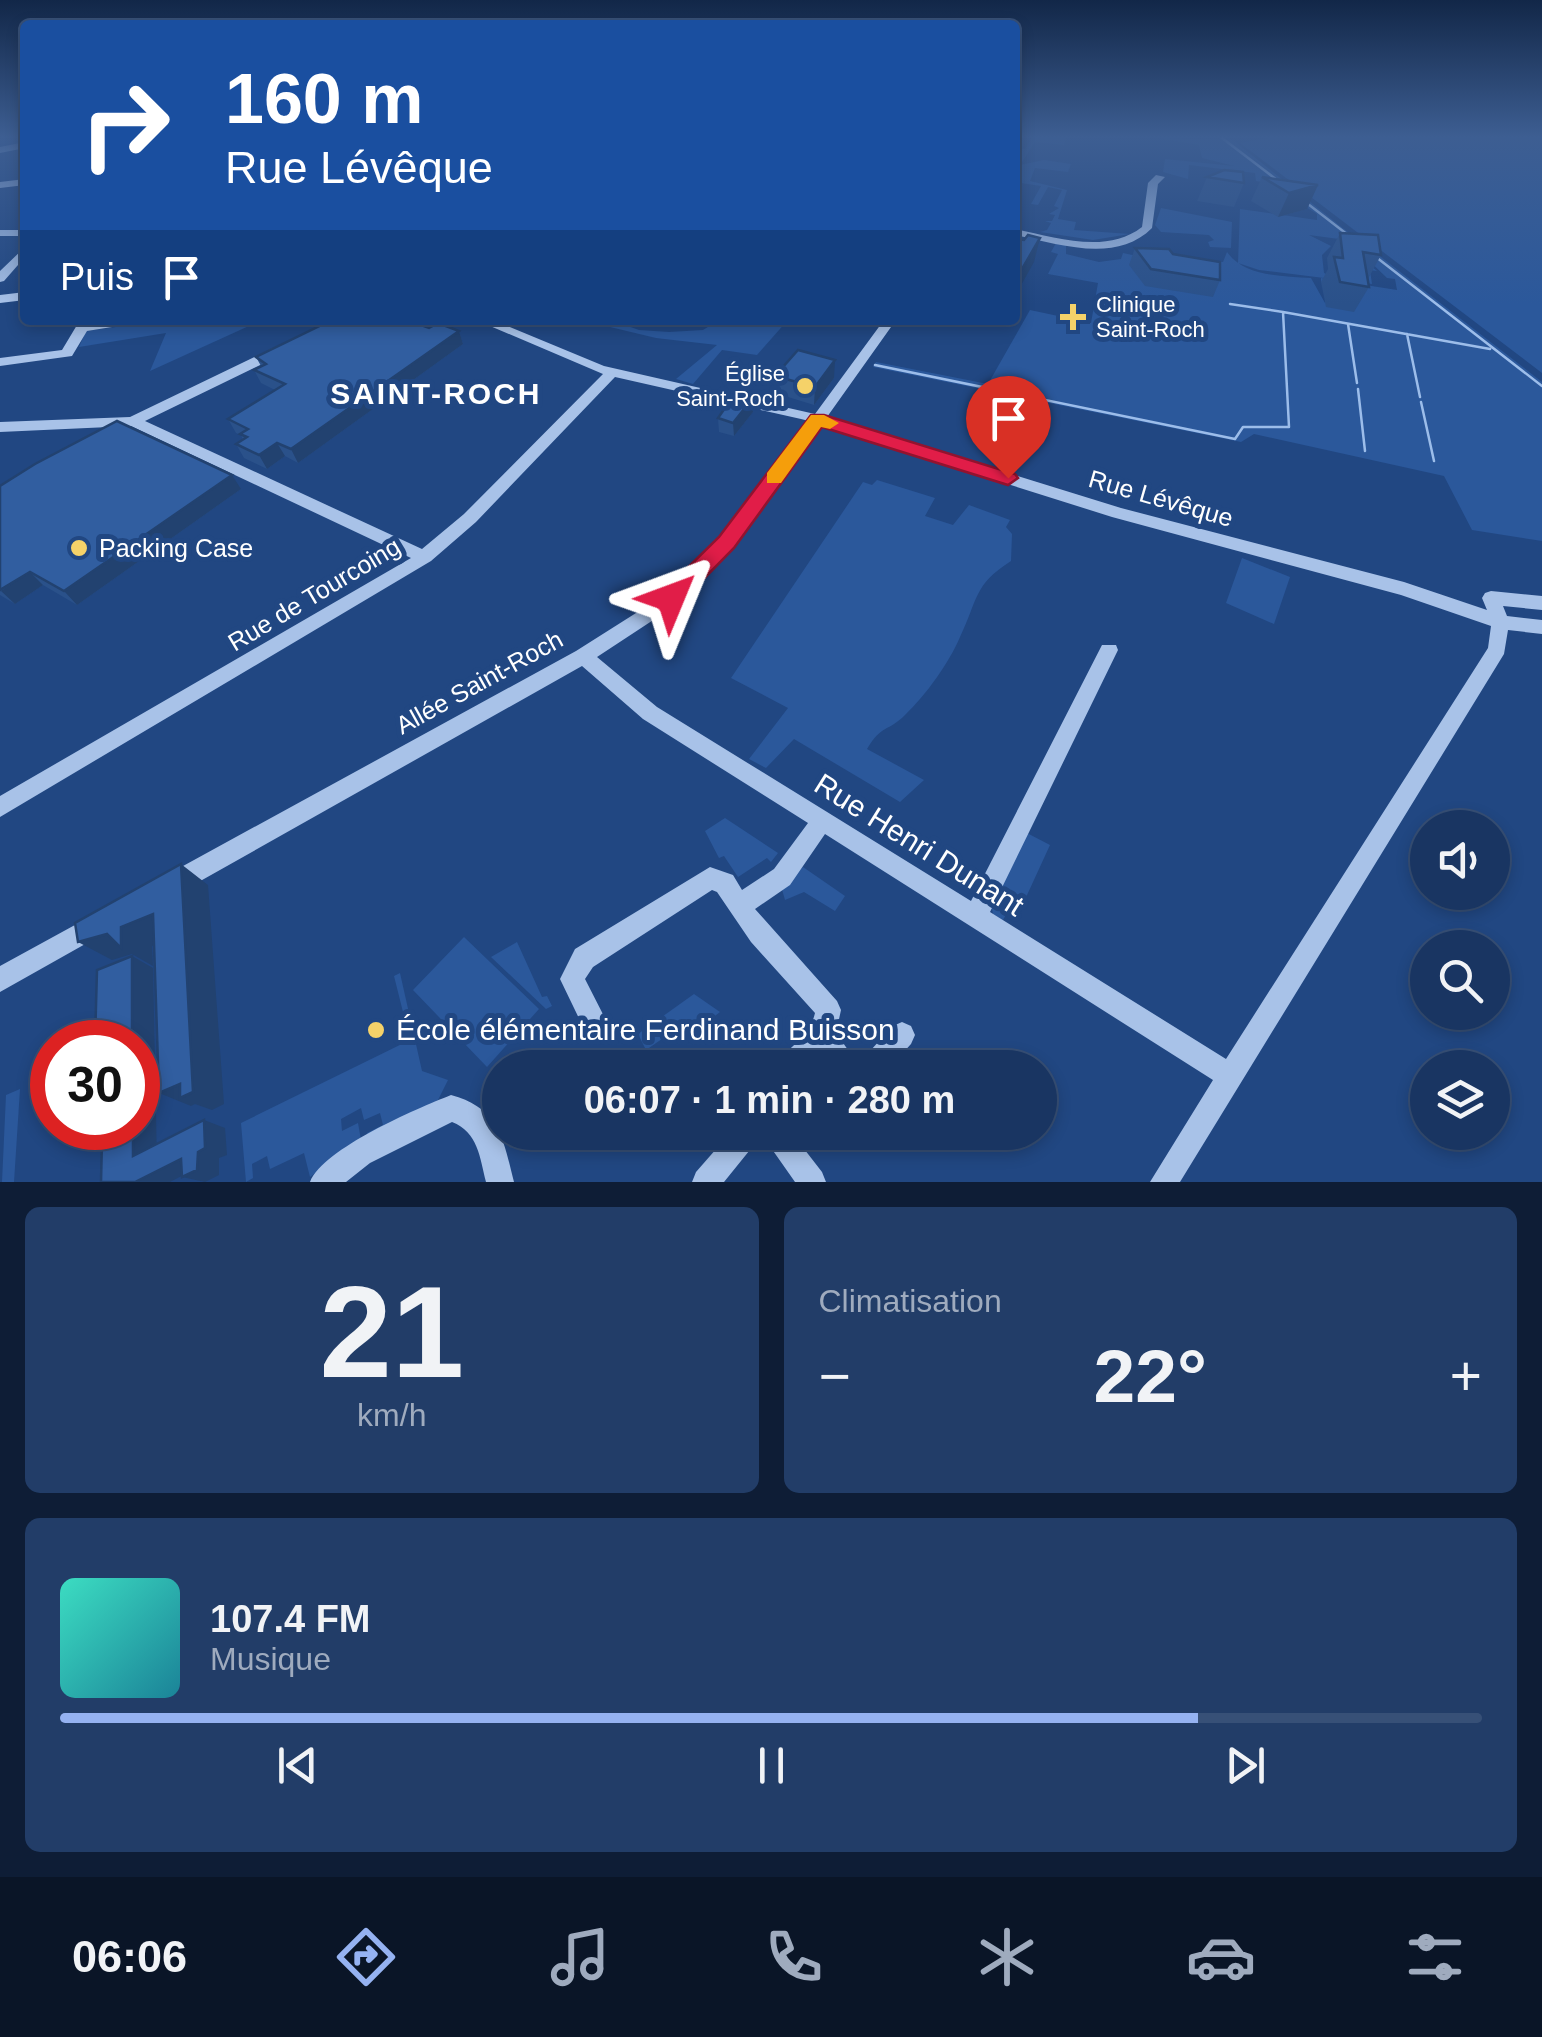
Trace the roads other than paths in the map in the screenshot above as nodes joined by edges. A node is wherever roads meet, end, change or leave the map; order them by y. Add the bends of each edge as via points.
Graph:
1 (1152, 193) edge
2 (1020, 233) edge
3 (20, 256) edge
4 (0, 278) edge
5 (94, 325) edge
6 (495, 325) edge
7 (886, 325) edge
8 (290, 345) edge
9 (0, 362) edge
10 (613, 372) junction
11 (818, 419) junction
12 (132, 421) junction
13 (0, 427) edge
14 (425, 556) junction
15 (1542, 603) edge
16 (1500, 622) junction
17 (1542, 627) edge
18 (1109, 650) dead end
19 (583, 656) junction
20 (0, 807) edge
21 (822, 821) junction
22 (158, 891) edge
23 (738, 906) junction
24 (976, 915) junction
25 (106, 920) edge
26 (1, 974) edge
27 (597, 1028) dead end
28 (902, 1035) dead end
29 (822, 1036) junction
30 (808, 1050) edge
31 (833, 1050) edge
32 (887, 1050) edge
33 (1230, 1076) junction
34 (734, 1150) edge
35 (788, 1150) edge
36 (324, 1182) edge
37 (500, 1182) edge
38 (706, 1182) edge
39 (812, 1182) edge
40 (1164, 1182) edge

1 - 2 street via 1147,228 1130,240 1089,244
3 - 4 street
5 - 9 street via 67,353
6 - 10 street, Rue Lévêque
7 - 11 street, Allée Saint-Roch
8 - 12 street
10 - 11 street, Rue Lévêque
10 - 14 street, Rue de Tourcoing
11 - 16 street, Rue Lévêque
11 - 19 street, Allée Saint-Roch via 741,525 692,578 640,622
12 - 13 street
12 - 14 street
14 - 20 street, Rue de Tourcoing
15 - 16 street via 1490,598
16 - 17 street, Rue Lévêque
16 - 33 street via 1498,649
18 - 24 street
19 - 21 street, Rue Henri Dunant via 650,713
19 - 22 street, Allée Saint-Roch
21 - 23 street via 782,876
21 - 24 street, Rue Henri Dunant
23 - 27 street via 725,882 710,878 584,958 572,979
23 - 29 street via 759,938 786,958 828,1010
24 - 33 street, Rue Henri Dunant
25 - 26 street
28 - 32 street
29 - 30 street
29 - 31 street
33 - 40 street
34 - 38 street
35 - 39 street
36 - 37 street via 360,1154 452,1108 482,1125

